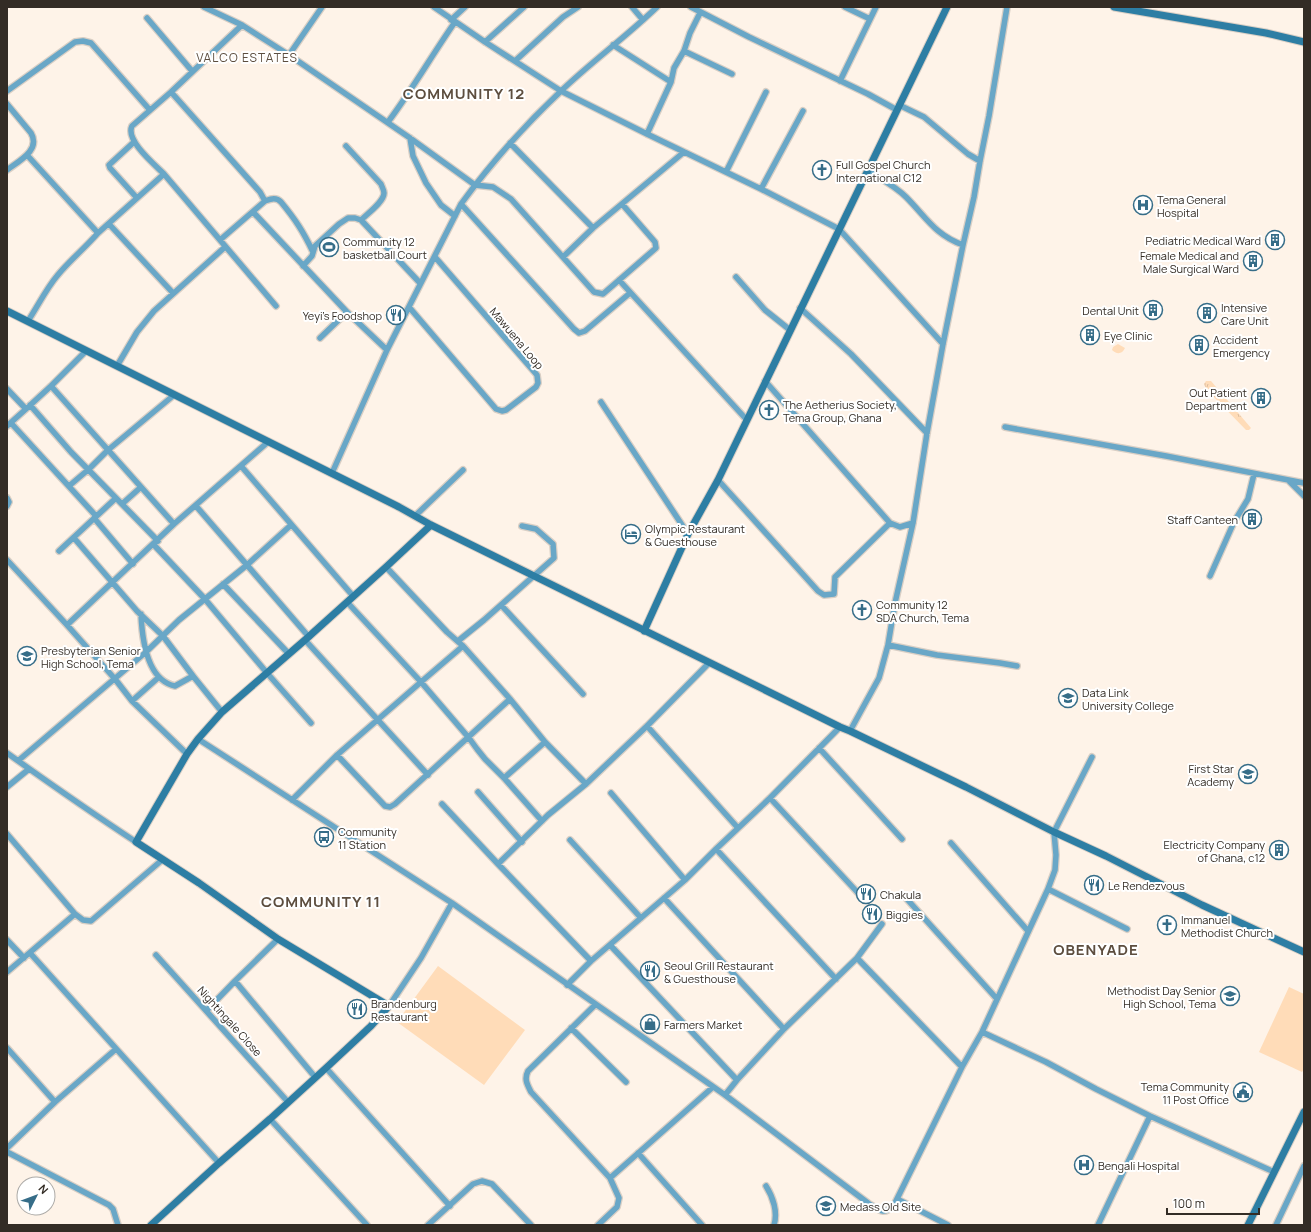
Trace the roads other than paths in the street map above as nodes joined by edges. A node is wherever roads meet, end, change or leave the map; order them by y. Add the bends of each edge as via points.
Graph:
1 (204, 7) edge
2 (322, 7) edge
3 (434, 7) edge
4 (465, 7) edge
5 (524, 7) edge
6 (578, 7) edge
7 (632, 7) edge
8 (657, 7) edge
9 (691, 7) edge
10 (845, 7) edge
11 (876, 7) edge
12 (947, 7) edge
13 (1007, 7) edge
14 (1114, 7) edge
15 (700, 13) junction
16 (147, 18) dead end
17 (870, 19) junction
18 (453, 20) junction
19 (643, 20) junction
20 (242, 25) junction
21 (485, 42) junction
22 (1304, 42) edge
23 (613, 45) junction
24 (684, 51) junction
25 (288, 55) junction
26 (515, 61) junction
27 (192, 71) junction
28 (732, 74) dead end
29 (840, 81) junction
30 (671, 82) junction
31 (7, 91) edge
32 (561, 91) junction
33 (171, 92) junction
34 (766, 92) dead end
35 (7, 104) edge
36 (898, 108) junction
37 (149, 109) junction
38 (803, 111) dead end
39 (388, 122) junction
40 (647, 134) junction
41 (410, 138) junction
42 (134, 142) junction
43 (510, 143) junction
44 (346, 146) dead end
45 (684, 152) junction
46 (27, 155) junction
47 (980, 161) junction
48 (7, 170) edge
49 (868, 170) junction
50 (726, 172) junction
51 (164, 174) junction
52 (475, 185) junction
53 (761, 189) junction
54 (137, 198) junction
55 (265, 201) junction
56 (461, 204) junction
57 (622, 204) junction
58 (253, 212) junction
59 (455, 216) junction
60 (361, 220) junction
61 (109, 224) junction
62 (594, 228) junction
63 (839, 229) junction
64 (98, 233) junction
65 (220, 240) junction
66 (963, 246) junction
67 (225, 247) junction
68 (312, 252) junction
69 (435, 257) junction
70 (563, 257) junction
71 (303, 266) junction
72 (736, 276) dead end
73 (620, 280) junction
74 (420, 283) junction
75 (173, 293) junction
76 (630, 293) junction
77 (276, 306) dead end
78 (409, 307) junction
79 (800, 308) junction
80 (7, 311) edge
81 (347, 312) junction
82 (28, 321) junction
83 (790, 330) junction
84 (320, 338) dead end
85 (943, 344) junction
86 (387, 350) junction
87 (86, 351) junction
88 (117, 366) junction
89 (765, 381) junction
90 (51, 386) junction
91 (7, 389) edge
92 (174, 395) junction
93 (601, 402) dead end
94 (28, 407) junction
95 (746, 419) junction
96 (9, 424) edge
97 (1004, 427) dead end
98 (927, 433) junction
99 (268, 442) junction
100 (108, 450) junction
101 (241, 466) junction
102 (89, 469) junction
103 (463, 470) dead end
104 (332, 473) junction
105 (1254, 474) junction
106 (718, 480) junction
107 (1289, 481) junction
108 (1304, 483) edge
109 (69, 486) junction
110 (141, 487) junction
111 (1304, 496) edge
112 (7, 498) edge
113 (116, 498) junction
114 (122, 504) junction
115 (7, 506) edge
116 (196, 506) junction
117 (415, 516) junction
118 (95, 517) junction
119 (890, 523) junction
120 (913, 523) junction
121 (174, 524) junction
122 (431, 524) junction
123 (291, 525) junction
124 (522, 526) dead end
125 (688, 534) junction
126 (74, 538) junction
127 (156, 543) junction
128 (59, 551) dead end
129 (7, 560) edge
130 (133, 564) junction
131 (247, 565) junction
132 (386, 567) junction
133 (534, 575) junction
134 (1210, 576) dead end
135 (113, 583) junction
136 (223, 584) junction
137 (353, 596) junction
138 (204, 598) junction
139 (347, 602) junction
140 (501, 605) junction
141 (141, 614) junction
142 (67, 625) junction
143 (644, 631) junction
144 (163, 636) junction
145 (307, 638) junction
146 (458, 641) junction
147 (888, 645) junction
148 (463, 646) junction
149 (146, 652) junction
150 (288, 654) junction
151 (709, 663) junction
152 (1017, 666) dead end
153 (267, 673) junction
154 (193, 676) junction
155 (159, 677) junction
156 (115, 679) junction
157 (421, 682) junction
158 (583, 694) dead end
159 (510, 699) junction
160 (132, 701) junction
161 (222, 712) junction
162 (379, 720) junction
163 (311, 722) dead end
164 (647, 726) junction
165 (840, 727) junction
166 (850, 730) junction
167 (469, 738) junction
168 (198, 739) junction
169 (546, 742) junction
170 (819, 748) junction
171 (7, 753) edge
172 (187, 754) junction
173 (338, 755) junction
174 (1092, 757) dead end
175 (19, 760) junction
176 (29, 769) junction
177 (428, 775) junction
178 (504, 778) junction
179 (586, 784) junction
180 (7, 787) edge
181 (478, 792) dead end
182 (611, 794) dead end
183 (770, 798) junction
184 (292, 800) junction
185 (442, 804) dead end
186 (542, 821) junction
187 (738, 828) junction
188 (1054, 832) junction
189 (7, 834) edge
190 (902, 839) dead end
191 (570, 840) dead end
192 (136, 842) junction
193 (522, 842) junction
194 (951, 843) dead end
195 (716, 849) junction
196 (162, 860) junction
197 (498, 864) junction
198 (685, 880) junction
199 (1048, 889) junction
200 (859, 894) dead end
201 (664, 898) junction
202 (906, 898) dead end
203 (452, 903) junction
204 (75, 914) junction
205 (641, 918) junction
206 (882, 924) dead end
207 (1127, 929) dead end
208 (1028, 931) junction
209 (278, 939) junction
210 (7, 940) edge
211 (610, 945) junction
212 (30, 952) junction
213 (1304, 952) edge
214 (156, 954) dead end
215 (24, 958) junction
216 (857, 958) junction
217 (591, 961) junction
218 (7, 972) edge
219 (235, 980) junction
220 (836, 980) junction
221 (567, 984) junction
222 (997, 999) junction
223 (595, 1005) junction
224 (389, 1006) junction
225 (207, 1010) junction
226 (571, 1028) junction
227 (784, 1029) junction
228 (982, 1032) junction
229 (7, 1048) edge
230 (116, 1049) junction
231 (962, 1067) junction
232 (326, 1068) junction
233 (315, 1077) junction
234 (737, 1080) junction
235 (626, 1082) dead end
236 (713, 1087) junction
237 (725, 1095) junction
238 (55, 1102) junction
239 (288, 1102) junction
240 (1304, 1112) edge
241 (1150, 1116) junction
242 (270, 1119) junction
243 (7, 1148) edge
244 (7, 1152) edge
245 (638, 1152) junction
246 (219, 1163) junction
247 (1304, 1166) edge
248 (1274, 1172) junction
249 (610, 1178) junction
250 (766, 1186) dead end
251 (897, 1199) junction
252 (450, 1206) junction
253 (941, 1223) edge
254 (430, 1224) edge
255 (118, 1225) edge
256 (151, 1225) edge
257 (367, 1225) edge
258 (531, 1225) edge
259 (598, 1225) edge
260 (702, 1225) edge
261 (774, 1225) edge
262 (948, 1225) edge
263 (1098, 1225) edge
264 (1248, 1225) edge
265 (1276, 1225) edge

1 - 20 street
2 - 25 street
3 - 18 street
4 - 18 street
5 - 21 street
6 - 26 street
7 - 19 street
8 - 19 street
9 - 15 street
10 - 17 street
11 - 17 street
12 - 36 street
13 - 47 street
14 - 22 street
15 - 24 street
15 - 29 street
16 - 27 street
17 - 29 street
18 - 21 street
18 - 39 street
19 - 23 street
20 - 25 street
20 - 27 street
21 - 26 street
23 - 30 street
23 - 32 street
24 - 28 street
24 - 30 street via 674,68
25 - 39 street
26 - 32 street
27 - 33 street
29 - 36 street
30 - 40 street
31 - 37 street via 75,42 83,41 91,43
32 - 40 street
32 - 43 street
33 - 37 street
33 - 55 street via 260,192
34 - 50 street
35 - 46 street via 34,138 34,144
36 - 47 street via 924,117
36 - 49 street
37 - 42 street via 130,129
38 - 53 street
39 - 41 street
40 - 45 street
41 - 52 street
41 - 59 street via 413,156 426,183 441,205
42 - 51 street
42 - 54 street via 109,165
43 - 52 street
43 - 62 street
44 - 60 street via 381,184 384,193 378,204
45 - 50 street
45 - 57 street
46 - 48 street
46 - 64 street
47 - 66 street
49 - 63 street
49 - 66 street via 898,190 939,232
50 - 53 street
51 - 54 street
51 - 65 street
52 - 56 street
52 - 70 street via 493,187 511,199
53 - 63 street
54 - 61 street
55 - 58 street
55 - 68 street via 274,198 281,202 298,222
56 - 59 street
56 - 76 street via 579,333 585,331
57 - 62 street
57 - 73 street via 654,242 656,248
58 - 65 street
58 - 71 street
59 - 69 street
60 - 68 street via 348,218 320,240
60 - 74 street
61 - 64 street
61 - 75 street
62 - 70 street
63 - 79 street
63 - 85 street
64 - 82 street via 50,284
65 - 67 street
66 - 85 street
67 - 75 street
67 - 77 street
68 - 71 street via 312,256
69 - 74 street
69 - 78 street, Mawuena Loop via 537,375 536,387 506,410 496,409
70 - 73 street via 594,292 603,294
71 - 81 street
72 - 83 street via 765,310
73 - 76 street
74 - 78 street
75 - 88 street via 137,332
76 - 95 street
78 - 86 street
79 - 83 street
79 - 98 street via 851,354
80 - 82 street
81 - 84 street
81 - 86 street
82 - 87 street
83 - 89 street
85 - 98 street
86 - 104 street
87 - 88 street
87 - 90 street
88 - 92 street
89 - 95 street
89 - 119 street
90 - 94 street
90 - 100 street
91 - 94 street
92 - 99 street
92 - 100 street
93 - 125 street
94 - 96 street
94 - 102 street
95 - 106 street
96 - 109 street
97 - 105 street
98 - 120 street
99 - 101 street
99 - 104 street
100 - 102 street
100 - 110 street
101 - 116 street
101 - 123 street
102 - 109 street
102 - 113 street
103 - 117 street
104 - 117 street
105 - 107 street
105 - 134 street via 1248,499 1234,522
106 - 119 street via 824,595 834,594 835,577
106 - 125 street
107 - 108 street
107 - 111 street
109 - 118 street
110 - 114 street
110 - 121 street
112 - 115 street
113 - 114 street
113 - 118 street
114 - 127 street
116 - 121 street
116 - 131 street
117 - 122 street
118 - 126 street
118 - 130 street
119 - 120 street via 900,527
120 - 147 street
121 - 127 street
122 - 132 street
122 - 133 street
123 - 131 street
123 - 137 street
124 - 133 street via 536,529 553,544 554,558
125 - 143 street
126 - 128 street
126 - 135 street
127 - 130 street
127 - 138 street
129 - 142 street
130 - 135 street
131 - 136 street
131 - 145 street
132 - 137 street
132 - 146 street
133 - 140 street
133 - 143 street
135 - 141 street
135 - 142 street
136 - 138 street
136 - 150 street
137 - 139 street
138 - 144 street
138 - 153 street
139 - 145 street
139 - 157 street
140 - 146 street
140 - 158 street
141 - 144 street
141 - 149 street
142 - 156 street
143 - 151 street
144 - 149 street
144 - 154 street
145 - 150 street
145 - 162 street
146 - 148 street
147 - 152 street
147 - 166 street via 879,678
148 - 157 street
148 - 159 street
149 - 155 street
149 - 156 street
150 - 153 street
151 - 164 street
151 - 165 street
153 - 161 street
153 - 163 street
154 - 155 street via 175,686 168,685
154 - 161 street
155 - 160 street
156 - 160 street
156 - 175 street
157 - 162 street
157 - 167 street
159 - 167 street
159 - 169 street
160 - 172 street
161 - 168 street
162 - 173 street
162 - 177 street
164 - 179 street
164 - 187 street
165 - 166 street
165 - 170 street
166 - 188 street
167 - 177 street
167 - 178 street
168 - 172 street
168 - 184 street
169 - 178 street
169 - 179 street
170 - 183 street
170 - 190 street
171 - 175 street
172 - 192 street
173 - 177 street via 385,806 395,804
173 - 184 street
174 - 188 street
175 - 176 street
176 - 180 street
176 - 192 street
178 - 186 street
179 - 186 street
181 - 193 street
182 - 198 street
183 - 187 street
183 - 200 street
184 - 203 street
185 - 197 street
186 - 193 street
187 - 195 street
188 - 199 street via 1055,870
188 - 213 street
189 - 204 street
191 - 205 street
192 - 196 street
193 - 197 street
194 - 208 street
195 - 198 street
195 - 220 street
196 - 204 street via 91,921 83,920
196 - 209 street
197 - 217 street
198 - 201 street
199 - 207 street
199 - 208 street
201 - 205 street
201 - 227 street
202 - 222 street
203 - 221 street
203 - 224 street via 421,958
204 - 212 street
205 - 211 street
206 - 216 street
208 - 222 street
209 - 219 street
209 - 224 street
210 - 215 street
211 - 217 street
211 - 234 street
212 - 215 street
212 - 230 street
214 - 225 street, Nightingale Close
215 - 218 street
216 - 220 street
216 - 231 street
217 - 221 street
219 - 225 street
219 - 233 street
220 - 227 street
221 - 223 street
222 - 228 street
223 - 226 street
223 - 236 street
224 - 232 street
225 - 239 street, Nightingale Close
226 - 235 street
226 - 249 street via 528,1071 526,1082 531,1092
227 - 234 street
228 - 231 street
228 - 241 street
229 - 238 street
230 - 238 street
230 - 246 street
231 - 251 street
232 - 233 street
232 - 252 street
233 - 239 street
234 - 237 street
236 - 237 street
236 - 245 street
237 - 251 street via 881,1212 888,1211
238 - 243 street
239 - 242 street
240 - 248 street
241 - 248 street
241 - 263 street
242 - 246 street
242 - 257 street
244 - 255 street via 109,1205 113,1209
245 - 249 street
245 - 260 street
246 - 256 street
247 - 265 street
248 - 264 street
249 - 259 street via 619,1198 617,1207
250 - 261 street via 776,1217
251 - 253 street
252 - 254 street
252 - 258 street via 473,1184 482,1181 492,1184
253 - 262 street

